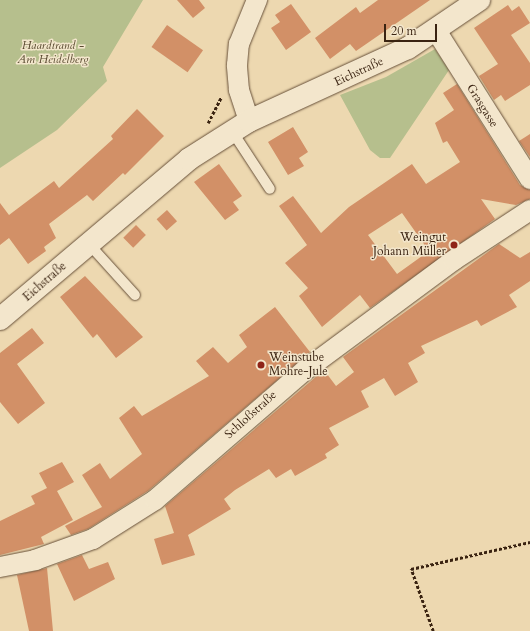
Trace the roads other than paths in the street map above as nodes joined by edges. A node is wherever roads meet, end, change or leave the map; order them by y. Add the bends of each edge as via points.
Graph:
1 (256, 0) edge
2 (479, 0) edge
3 (437, 32) junction
4 (240, 126) junction
5 (530, 179) edge
6 (270, 189) dead end
7 (530, 210) edge
8 (88, 243) junction
9 (135, 295) dead end
10 (0, 319) edge
11 (0, 567) edge

1 - 4 street via 239,44 237,65
2 - 3 street, Eichstraße
3 - 4 street, Eichstraße via 375,65
3 - 5 street, Grasgasse
4 - 6 lane
4 - 8 street, Eichstraße via 160,180
7 - 11 street, Schloßstraße via 454,260 304,371 155,500 93,539 35,560
8 - 9 lane
8 - 10 street, Eichstraße

